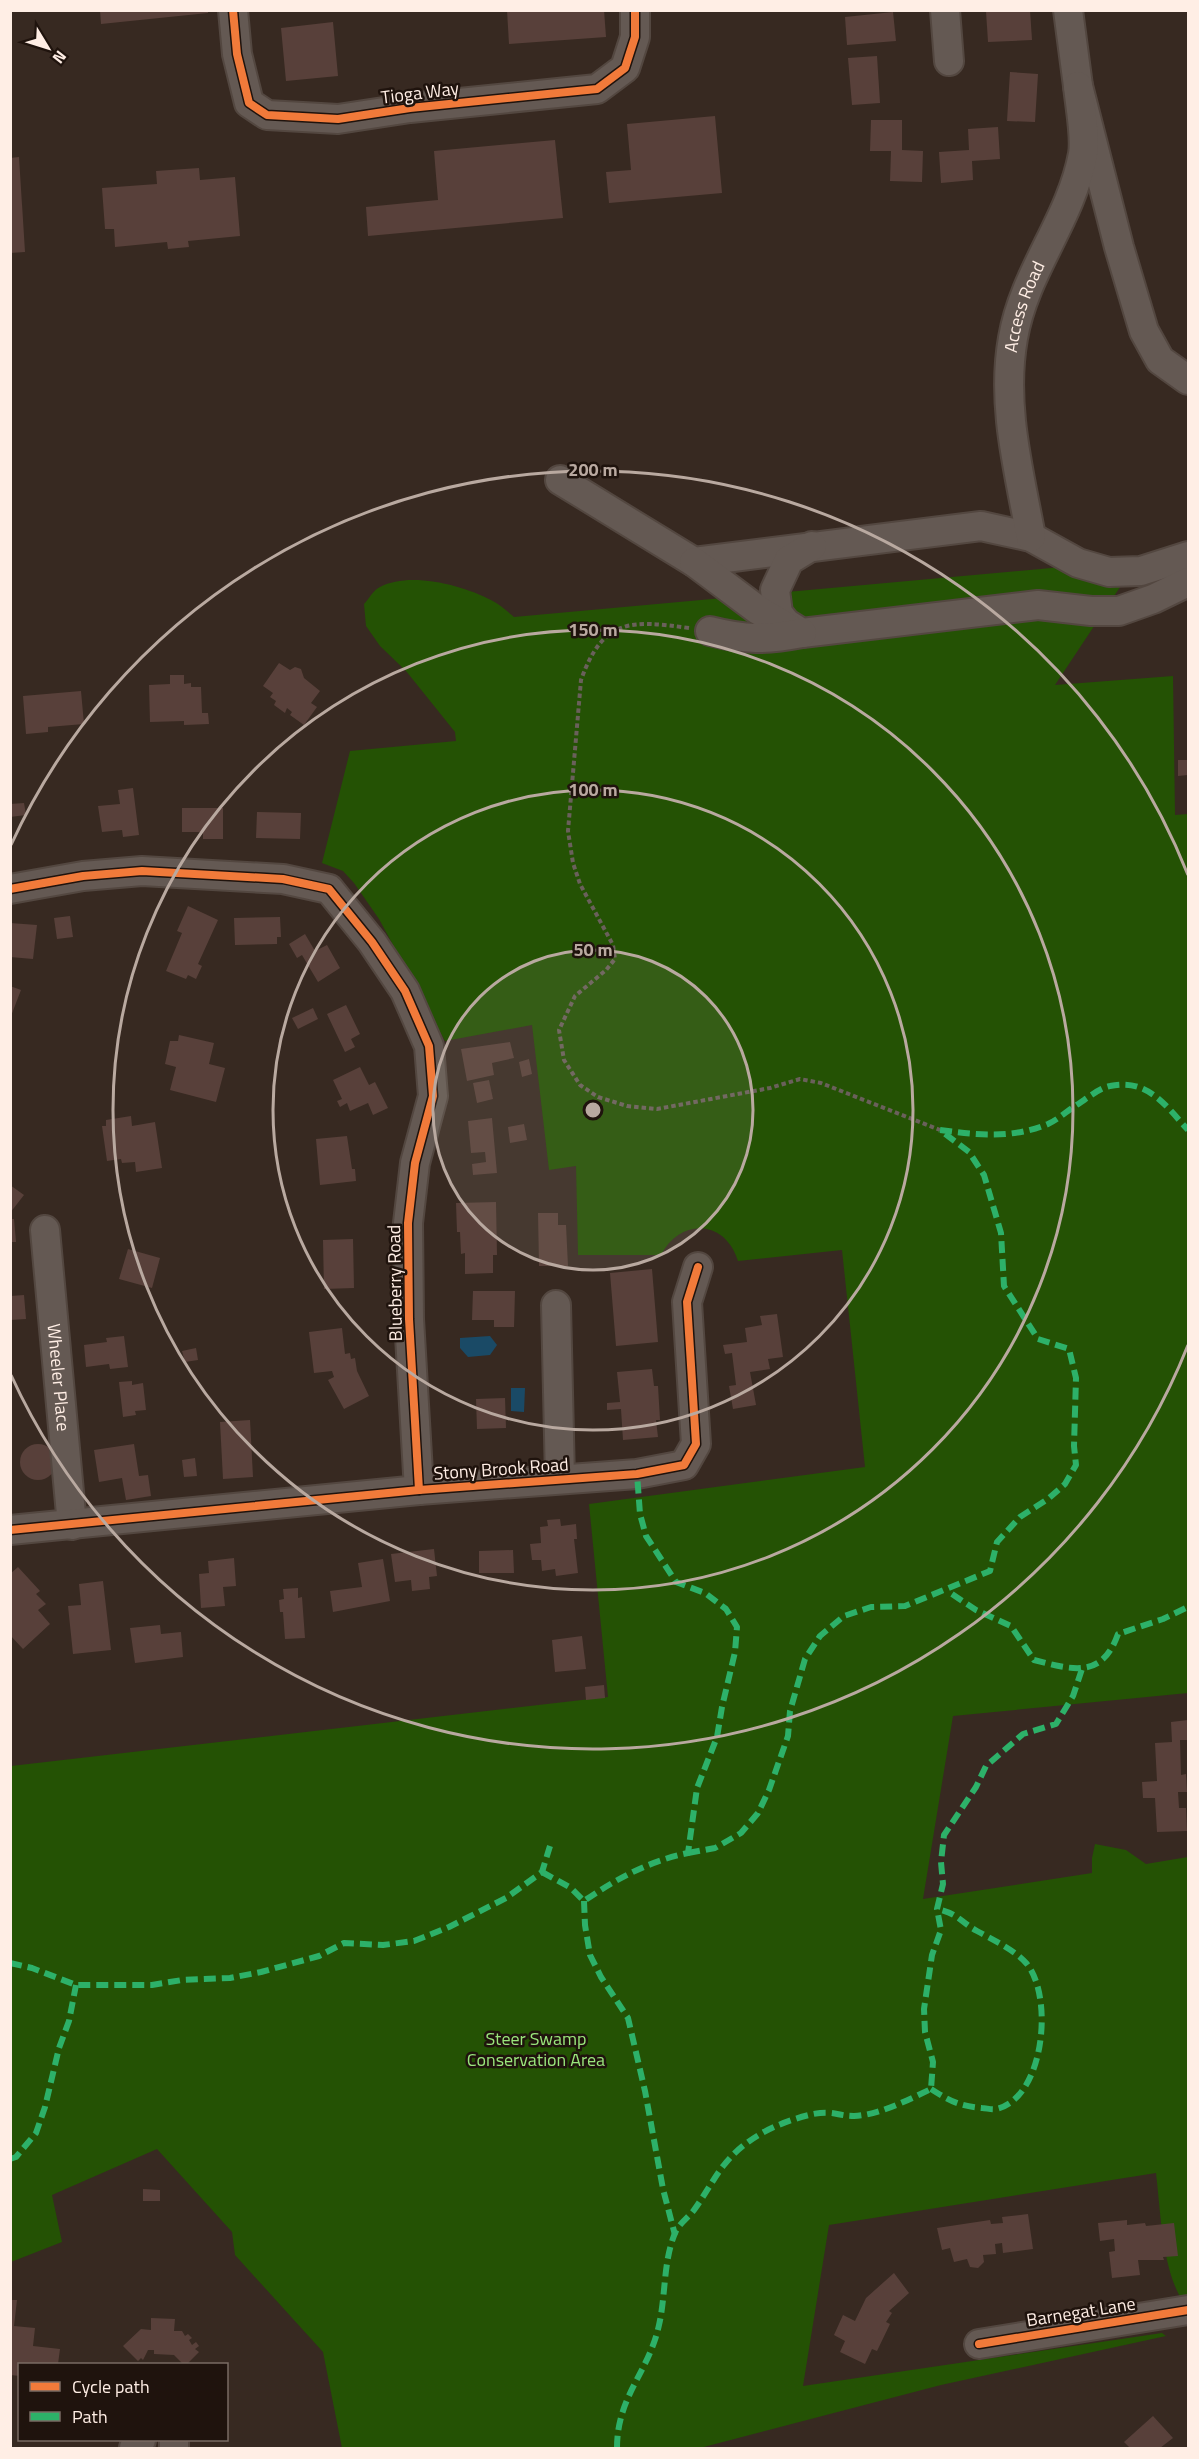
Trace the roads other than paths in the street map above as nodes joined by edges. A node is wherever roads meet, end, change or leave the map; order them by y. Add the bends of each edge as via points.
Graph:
1 (233, 10) edge
2 (635, 10) edge
3 (945, 10) edge
4 (1068, 10) edge
5 (949, 61) dead end
6 (1078, 86) junction
7 (1188, 380) edge
8 (560, 480) dead end
9 (1031, 537) junction
10 (812, 546) junction
11 (1188, 556) edge
12 (694, 562) junction
13 (1188, 582) edge
14 (710, 631) road end
15 (802, 633) junction
16 (10, 889) edge
17 (45, 1230) dead end
18 (698, 1267) dead end
19 (556, 1305) dead end
20 (560, 1479) junction
21 (419, 1490) junction
22 (72, 1526) junction
23 (10, 1530) edge
24 (1188, 2310) edge
25 (979, 2344) dead end

1 - 2 street, Tioga Way via 237,54 249,103 267,114 338,118 597,89 625,68 635,37
3 - 5 street
4 - 6 street, Access Road
6 - 7 street, Access Road via 1143,331 1160,360
6 - 9 street, Access Road via 1084,151 1077,180 1026,293 1013,336 1010,421
8 - 12 street
9 - 10 street via 981,526
9 - 11 street via 1078,563 1109,572 1142,571
10 - 12 street
10 - 15 street via 789,560 775,590 778,613
12 - 15 street via 758,610
13 - 15 street via 1119,611 1038,605
14 - 15 street via 766,640
16 - 21 street, Blueberry Road via 83,876 142,871 283,879 329,889 372,942 398,981 429,1046 433,1096 415,1163 408,1223
17 - 22 street, Wheeler Place
18 - 20 street, Stony Brook Road via 687,1302 696,1444 684,1465 637,1474
19 - 20 street
20 - 21 street, Stony Brook Road
21 - 22 street, Stony Brook Road
22 - 23 street, Stony Brook Road
24 - 25 street, Barnegat Lane

